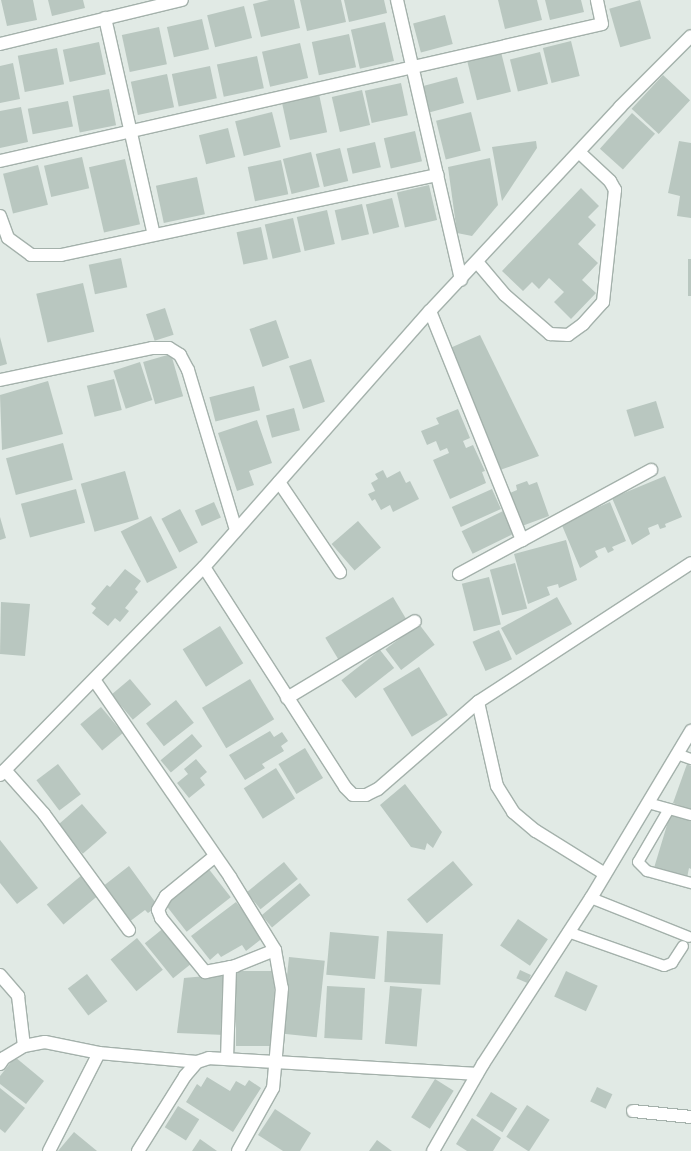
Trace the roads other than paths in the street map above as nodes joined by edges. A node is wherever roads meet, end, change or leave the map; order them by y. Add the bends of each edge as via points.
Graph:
1 (182, 0) edge
2 (398, 0) edge
3 (597, 0) edge
4 (105, 18) junction
5 (691, 36) edge
6 (0, 44) edge
7 (413, 68) junction
8 (132, 131) junction
9 (579, 152) junction
10 (0, 161) edge
11 (438, 175) junction
12 (0, 216) edge
13 (154, 235) junction
14 (477, 262) junction
15 (461, 280) junction
16 (430, 311) junction
17 (0, 380) edge
18 (651, 470) dead end
19 (278, 482) junction
20 (236, 530) junction
21 (522, 540) junction
22 (691, 563) edge
23 (204, 567) junction
24 (340, 572) dead end
25 (459, 574) dead end
26 (415, 621) dead end
27 (95, 681) junction
28 (287, 698) junction
29 (478, 702) junction
30 (691, 731) edge
31 (677, 754) junction
32 (691, 760) edge
33 (2, 772) edge
34 (648, 803) junction
35 (669, 809) junction
36 (691, 815) edge
37 (214, 857) junction
38 (605, 874) junction
39 (691, 883) edge
40 (591, 898) junction
41 (129, 930) dead end
42 (568, 932) junction
43 (689, 937) dead end
44 (683, 946) dead end
45 (275, 950) junction
46 (230, 967) junction
47 (0, 974) edge
48 (24, 1046) junction
49 (99, 1053) junction
50 (227, 1060) junction
51 (197, 1062) junction
52 (277, 1062) junction
53 (0, 1064) edge
54 (477, 1074) junction
55 (633, 1111) dead end
56 (691, 1117) edge
57 (49, 1151) edge
58 (138, 1151) edge
59 (238, 1151) edge
60 (433, 1151) edge

1 - 4 street
2 - 7 street
3 - 7 street via 602,24
4 - 6 street
4 - 8 street
5 - 9 street
7 - 8 street
7 - 11 street
8 - 10 street
8 - 13 street
9 - 14 street
9 - 14 street via 610,181 615,190 603,302 583,324 568,335 550,334 505,295
11 - 13 street
11 - 15 street
12 - 13 street via 8,238 31,255 61,254
14 - 15 street
15 - 16 street
16 - 19 street
16 - 21 street
17 - 20 street via 152,348 169,348 180,355 188,370
18 - 21 street
19 - 20 street
19 - 24 street
20 - 23 street
21 - 25 street
22 - 29 street
23 - 27 street
23 - 28 street
26 - 28 street
27 - 33 street
27 - 37 street
28 - 29 street via 353,795 366,796 378,789
29 - 38 street via 497,786 513,812 536,831
30 - 31 street
31 - 32 lane
31 - 34 street
33 - 41 street via 44,814
34 - 35 lane
34 - 38 street
35 - 36 lane
35 - 39 lane via 638,862 647,871
37 - 45 street via 230,877
37 - 46 street via 166,896 158,910 161,918 205,972
38 - 40 street
40 - 42 street
40 - 43 lane
42 - 44 lane via 664,966 672,963
42 - 54 street
45 - 46 street
45 - 52 street via 282,988
46 - 50 street
47 - 48 street via 18,996
48 - 49 street via 45,1042
48 - 53 street via 4,1058
49 - 51 street
49 - 57 street
50 - 51 street via 209,1058
50 - 52 street
51 - 58 street via 184,1076
52 - 54 street
52 - 59 street via 273,1088
54 - 60 street
55 - 56 street

